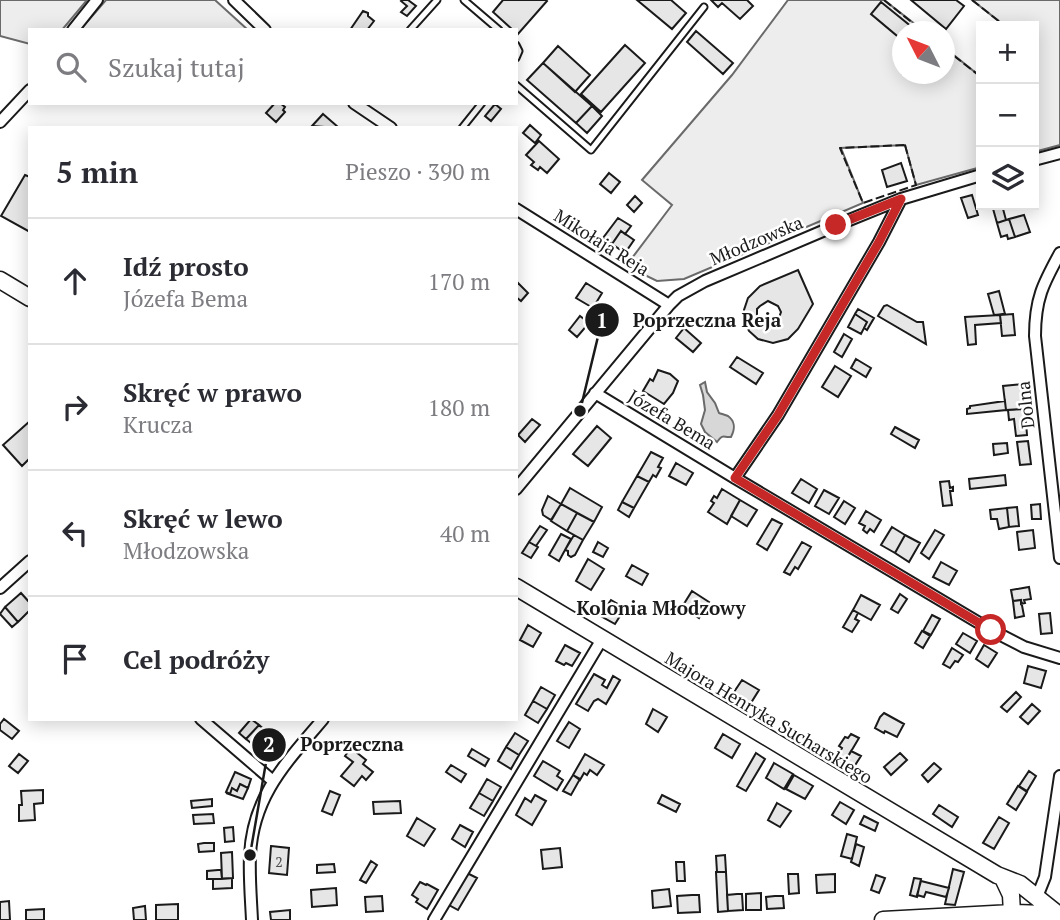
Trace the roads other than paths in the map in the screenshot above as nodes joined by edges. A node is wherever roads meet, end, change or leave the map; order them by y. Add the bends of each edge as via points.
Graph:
1 (97, 0) edge
2 (234, 0) edge
3 (437, 0) edge
4 (464, 0) edge
5 (704, 7) dead end
6 (75, 28) edge
7 (263, 28) edge
8 (412, 28) edge
9 (497, 28) edge
10 (518, 87) edge
11 (28, 92) edge
12 (357, 105) edge
13 (480, 105) edge
14 (0, 122) edge
15 (388, 126) edge
16 (464, 126) edge
17 (1060, 152) edge
18 (1039, 158) edge
19 (976, 176) edge
20 (901, 199) junction
21 (518, 210) edge
22 (1060, 253) edge
23 (0, 281) edge
24 (28, 297) edge
25 (668, 305) junction
26 (595, 393) junction
27 (735, 478) junction
28 (518, 487) edge
29 (1060, 558) edge
30 (27, 568) edge
31 (0, 588) edge
32 (518, 588) edge
33 (601, 639) junction
34 (1060, 658) edge
35 (203, 721) edge
36 (321, 721) edge
37 (1060, 776) edge
38 (273, 782) junction
39 (1003, 878) junction
40 (1037, 897) junction
41 (1012, 913) junction
42 (1060, 916) edge
43 (252, 920) edge
44 (434, 920) edge
45 (883, 920) edge

1 - 6 street
2 - 7 street
3 - 8 lane
4 - 9 lane
5 - 10 lane via 591,150
11 - 14 street
12 - 15 street
13 - 16 lane
17 - 18 street
19 - 20 street, Młodzowska
20 - 25 street, Młodzowska via 705,281
20 - 27 street via 778,415
21 - 25 street, Mikołaja Reja
22 - 29 street, Dolna via 1041,290 1035,336
23 - 24 street
25 - 26 street, Młodzowska
26 - 27 street, Józefa Bema
26 - 28 street, Młodzowska
27 - 34 street, Józefa Bema via 991,630
30 - 31 street
32 - 33 street, Majora Henryka Sucharskiego
33 - 39 street, Majora Henryka Sucharskiego
33 - 44 street
35 - 38 street
36 - 38 street
37 - 40 street via 1045,877
38 - 43 street via 253,831
39 - 40 street, Majora Henryka Sucharskiego
39 - 41 street
40 - 42 street, Majora Henryka Sucharskiego
41 - 42 street
41 - 45 street

